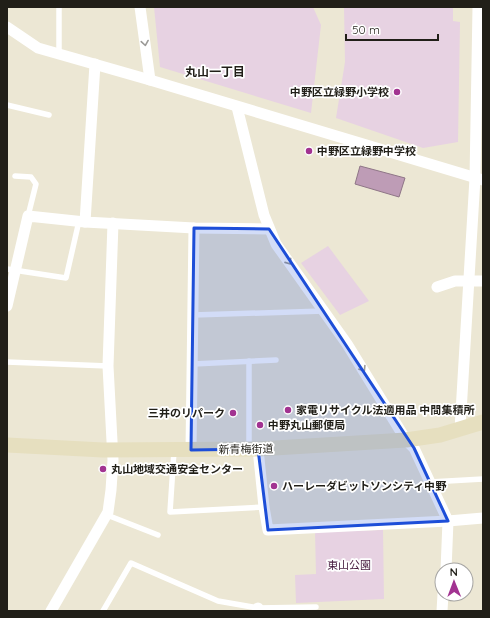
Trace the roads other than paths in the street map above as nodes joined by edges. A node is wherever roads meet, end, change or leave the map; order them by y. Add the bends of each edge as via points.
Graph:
1 (60, 7) edge
2 (140, 7) edge
3 (478, 7) edge
4 (7, 28) edge
5 (480, 48) edge
6 (59, 54) junction
7 (95, 64) junction
8 (150, 80) junction
9 (7, 105) edge
10 (237, 107) junction
11 (50, 115) dead end
12 (15, 176) dead end
13 (479, 179) edge
14 (28, 216) junction
15 (82, 221) junction
16 (113, 223) junction
17 (194, 228) junction
18 (269, 229) junction
19 (11, 270) edge
20 (470, 281) junction
21 (483, 281) edge
22 (437, 287) dead end
23 (7, 306) edge
24 (324, 311) junction
25 (193, 315) junction
26 (276, 360) dead end
27 (249, 361) junction
28 (7, 362) edge
29 (193, 364) junction
30 (108, 366) junction
31 (483, 422) edge
32 (460, 429) junction
33 (410, 444) junction
34 (7, 445) edge
35 (254, 449) junction
36 (113, 450) junction
37 (174, 450) junction
38 (191, 450) junction
39 (483, 479) edge
40 (430, 482) junction
41 (264, 507) junction
42 (107, 515) junction
43 (483, 518) edge
44 (448, 521) junction
45 (158, 535) dead end
46 (446, 562) edge
47 (316, 607) dead end
48 (258, 609) edge
49 (51, 611) edge
50 (103, 611) edge

1 - 6 lane
2 -> 8 street
3 - 5 street
4 - 6 street via 38,48
5 - 13 street
6 - 7 street
7 - 8 street
7 - 15 street
8 - 10 street
9 - 11 lane
10 - 13 street
10 - 18 street
12 - 14 lane via 31,177 36,184
13 - 20 street
14 - 15 street
14 - 19 street
15 - 16 street
15 - 19 lane via 66,278
16 - 17 street
16 - 30 street
17 - 18 street
17 - 25 street
18 -> 24 street via 276,244
19 - 23 street
20 - 21 street
20 - 22 street via 455,281
20 - 32 street
24 - 25 lane
24 -> 33 street
25 - 29 street
26 - 27 lane
27 - 29 lane
27 - 35 lane
28 - 30 lane
29 - 38 street
30 - 36 street
31 - 32 main road, 新青梅街道
32 - 33 main road, 新青梅街道
33 - 35 main road, 新青梅街道
33 - 40 street
34 - 36 main road, 新青梅街道
35 - 38 main road, 新青梅街道
35 - 41 street
36 - 37 main road, 新青梅街道
36 - 42 street
37 - 38 main road, 新青梅街道
37 - 41 lane via 170,512
39 - 40 lane
40 - 44 street
41 - 44 street via 268,530
42 - 45 lane
42 - 49 street
43 - 44 street
44 - 46 street
47 - 48 lane
48 - 50 lane via 218,601 131,563

